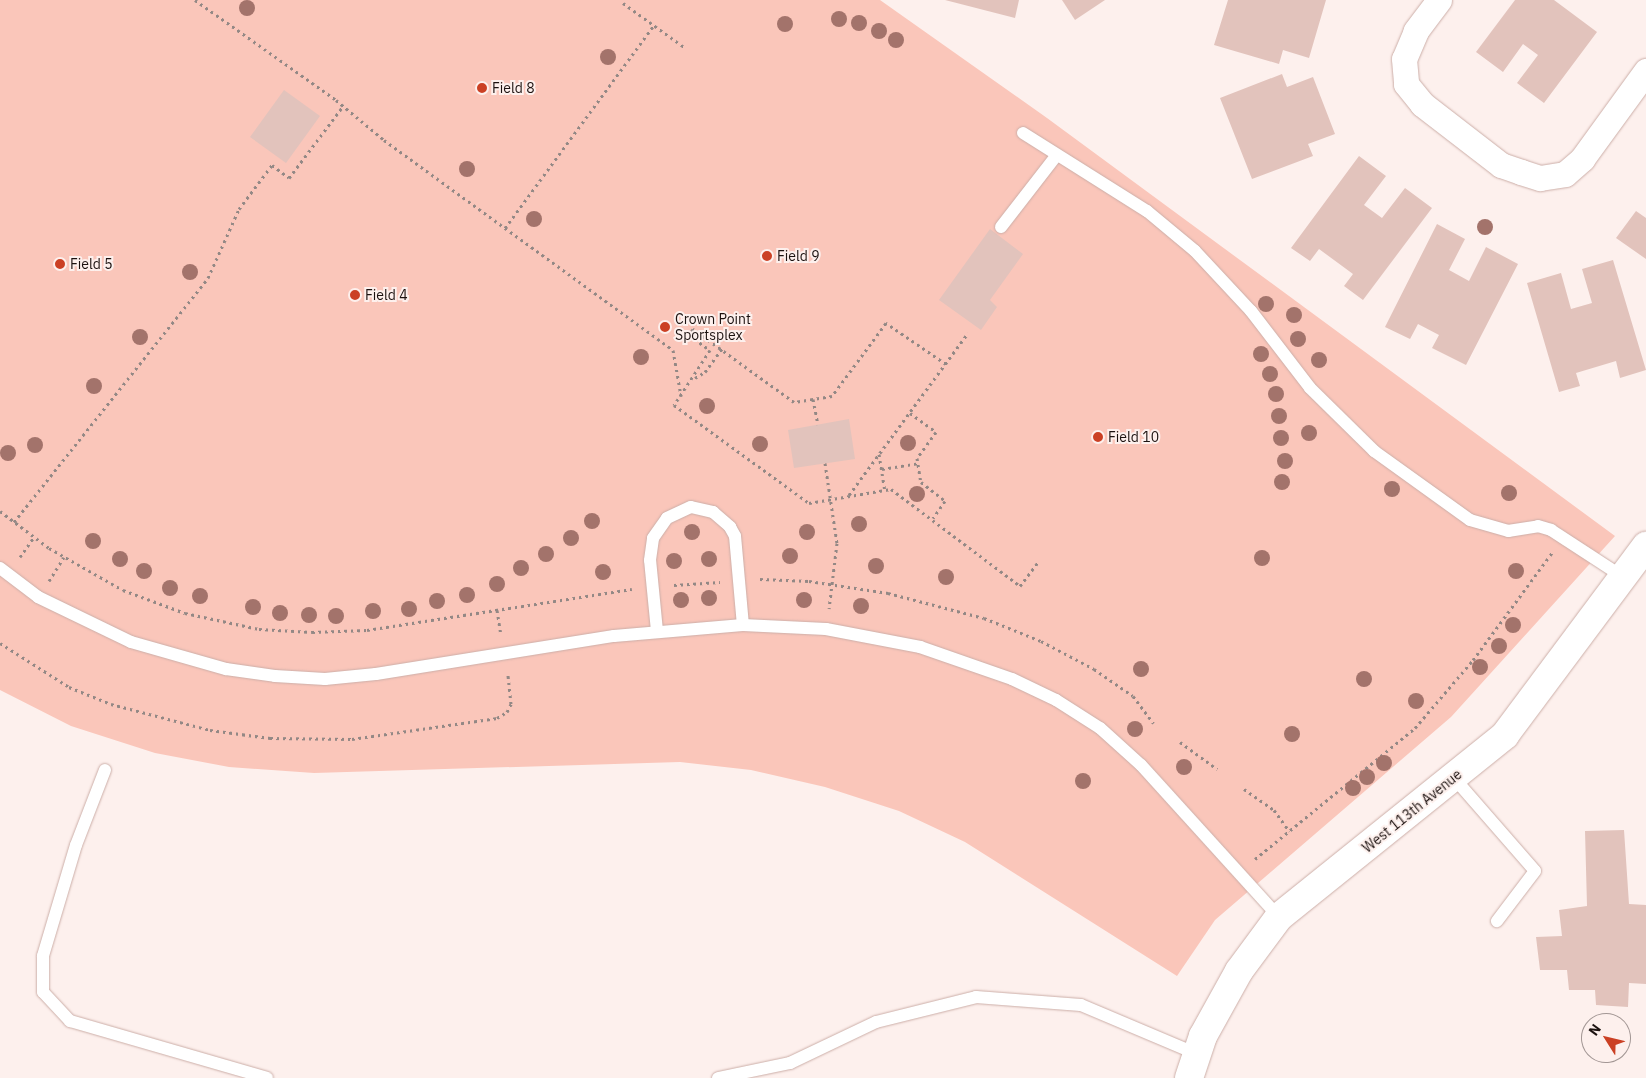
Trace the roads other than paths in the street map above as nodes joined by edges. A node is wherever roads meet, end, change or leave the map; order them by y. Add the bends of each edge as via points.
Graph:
1 (1439, 0) edge
2 (1646, 71) edge
3 (1023, 133) dead end
4 (1056, 156) junction
5 (1001, 227) dead end
6 (1646, 546) edge
7 (0, 568) edge
8 (1623, 577) junction
9 (743, 625) junction
10 (656, 631) junction
11 (105, 770) dead end
12 (1454, 778) junction
13 (1279, 917) junction
14 (1497, 921) dead end
15 (1193, 1066) edge
16 (267, 1078) edge
17 (718, 1078) edge

1 - 2 street via 1416,31 1404,59 1406,84 1422,104 1501,165 1521,172 1540,178 1565,174 1582,159
3 - 4 lane
4 - 5 lane
4 - 8 lane via 1146,211 1195,251 1251,311 1327,407 1374,451 1470,520 1508,531 1538,526 1564,537
6 - 8 street, West 113th Avenue
7 - 10 lane via 38,597 130,642 218,668 275,676 325,679 376,674
8 - 12 street, West 113th Avenue via 1504,735
9 - 10 lane
9 - 10 lane via 735,536 723,519 713,512 691,508 667,518 653,538 650,560
9 - 13 lane via 826,629 920,647 969,662 1056,700 1100,728 1141,765
11 - 16 lane via 76,845 43,956 43,992 70,1021
12 - 13 street, West 113th Avenue
12 - 14 lane via 1535,871
13 - 15 street, West 113th Avenue via 1239,971 1203,1036
15 - 17 lane via 1081,1005 976,997 876,1022 790,1063

